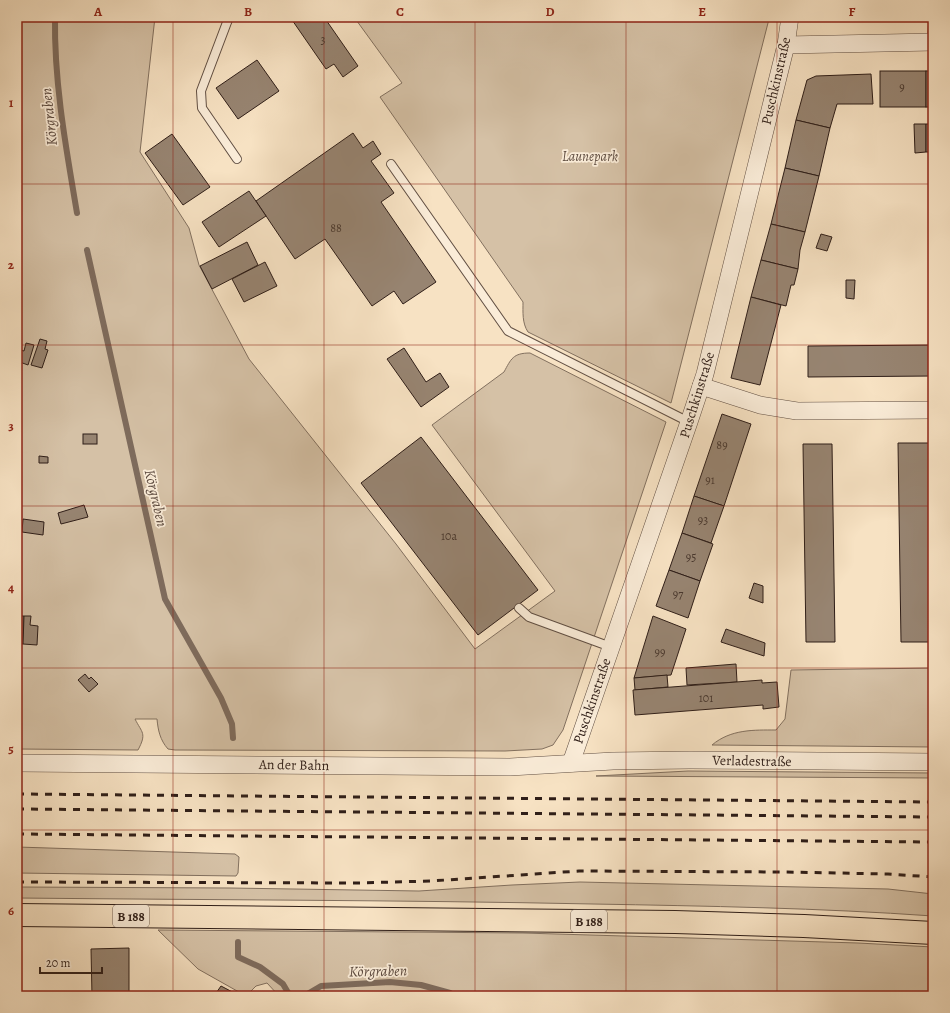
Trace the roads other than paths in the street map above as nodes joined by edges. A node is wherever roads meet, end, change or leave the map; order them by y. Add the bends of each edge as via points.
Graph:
1 (229, 17) edge
2 (790, 17) edge
3 (933, 25) edge
4 (933, 42) edge
5 (786, 45) junction
6 (237, 158) dead end
7 (391, 164) dead end
8 (701, 386) junction
9 (933, 410) edge
10 (689, 422) junction
11 (519, 608) dead end
12 (611, 647) junction
13 (933, 762) edge
14 (17, 763) edge
15 (571, 763) junction
16 (17, 915) edge
17 (933, 933) edge

1 - 6 lane via 201,91 202,108
2 - 5 street, Puschkinstraße
3 - 4 lane
4 - 5 street
5 - 8 street, Puschkinstraße
7 - 10 lane via 508,331
8 - 9 street via 760,405 797,411
8 - 10 street, Puschkinstraße
10 - 12 street, Puschkinstraße
11 - 12 lane via 528,617
12 - 15 street, Puschkinstraße
13 - 15 street, Verladestraße via 690,760
14 - 15 street, An der Bahn via 510,767
16 - 17 main road, B 188 via 675,922

